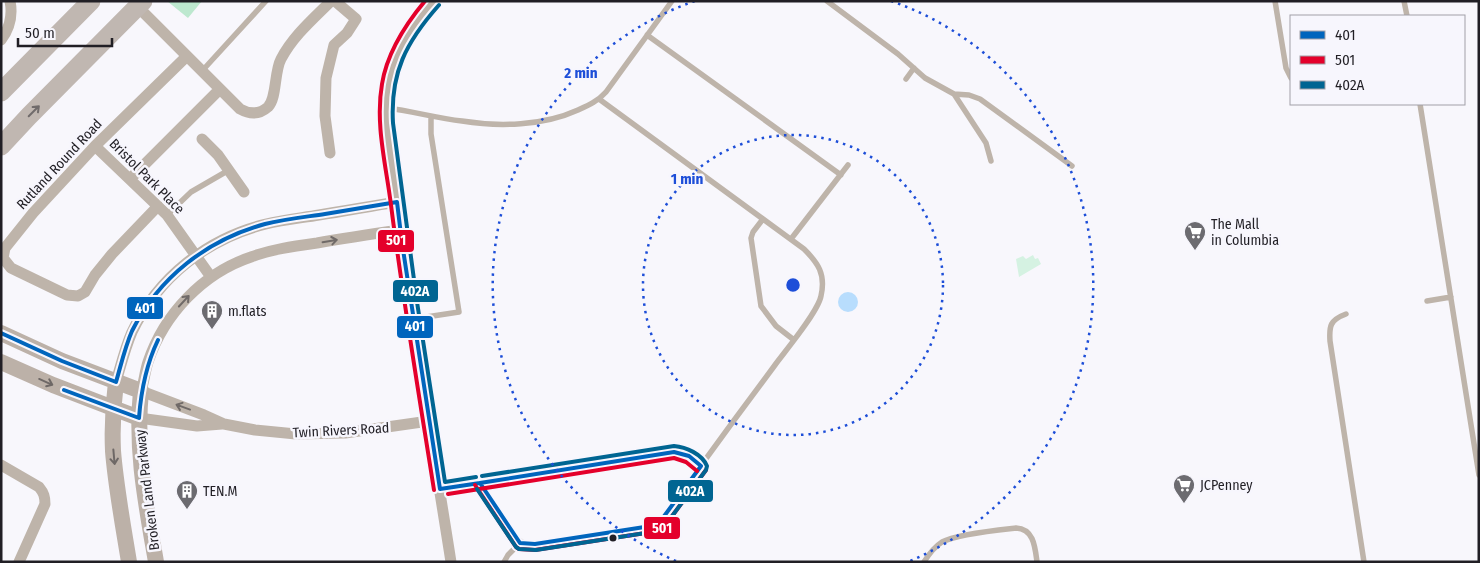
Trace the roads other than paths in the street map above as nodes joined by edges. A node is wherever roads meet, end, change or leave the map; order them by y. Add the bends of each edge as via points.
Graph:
1 (10, 1) edge
2 (91, 1) edge
3 (266, 1) edge
4 (331, 1) edge
5 (335, 1) edge
6 (434, 1) edge
7 (672, 1) edge
8 (827, 1) edge
9 (1275, 1) edge
10 (1404, 1) edge
11 (140, 4) edge
12 (1407, 15) edge
13 (647, 35) junction
14 (1, 40) edge
15 (187, 56) junction
16 (914, 68) junction
17 (202, 71) junction
18 (1290, 76) edge
19 (906, 79) dead end
20 (220, 89) junction
21 (1, 92) edge
22 (954, 94) junction
23 (599, 99) junction
24 (1420, 105) edge
25 (387, 108) junction
26 (431, 116) junction
27 (202, 139) dead end
28 (1, 146) edge
29 (95, 146) junction
30 (330, 153) dead end
31 (991, 161) dead end
32 (848, 165) dead end
33 (1072, 166) dead end
34 (229, 170) junction
35 (841, 175) junction
36 (130, 179) junction
37 (244, 192) dead end
38 (397, 202) junction
39 (158, 206) junction
40 (167, 214) junction
41 (763, 219) junction
42 (400, 230) junction
43 (791, 239) junction
44 (196, 255) junction
45 (211, 277) junction
46 (1451, 297) junction
47 (1427, 301) dead end
48 (1346, 314) dead end
49 (413, 319) junction
50 (1, 333) edge
51 (794, 340) junction
52 (1, 362) edge
53 (116, 382) junction
54 (141, 392) junction
55 (113, 409) junction
56 (139, 418) junction
57 (429, 421) junction
58 (224, 424) junction
59 (1, 465) edge
60 (701, 466) junction
61 (1479, 475) edge
62 (480, 482) junction
63 (440, 489) junction
64 (520, 543) junction
65 (20, 562) edge
66 (129, 562) edge
67 (156, 562) edge
68 (451, 562) edge
69 (504, 562) edge
70 (924, 562) edge
71 (1037, 562) edge
72 (1364, 562) edge

1 - 14 street via 10,21
2 - 21 main road
3 - 17 lane
4 - 20 street via 287,48 276,71 271,104 266,108 248,113
5 - 30 street via 356,19 334,45 326,78 325,116
6 - 25 street via 402,42 388,84
7 - 13 lane
8 - 16 lane
9 - 18 lane
10 - 12 lane
11 - 15 street
28 -> 11 main road
13 - 23 lane
13 - 35 lane
15 - 17 street
15 - 29 street, Rutland Round Road
16 - 19 lane
16 - 22 lane
17 - 20 street
20 - 36 street
22 - 31 lane via 986,143
22 - 33 lane via 980,99
23 - 26 lane via 566,115 517,124 462,122
23 - 41 lane
24 - 46 lane
25 - 26 lane
25 - 38 street
26 - 49 lane via 430,134 459,312
27 - 34 street
29 - 36 street, Bristol Park Place
29 - 39 street, Rutland Round Road via 5,248 3,258 10,268 68,295 78,296 85,292 112,254
32 - 35 lane
34 - 37 street
34 - 40 lane via 191,192
35 - 43 lane
36 - 39 street, Bristol Park Place
38 - 42 street
38 - 44 street, Broken Land Parkway via 266,224 217,242
39 - 40 street, Bristol Park Place
40 - 44 street, Bristol Park Place
41 - 43 lane
41 - 51 lane via 751,238 761,306 776,326
45 -> 42 street, Broken Land Parkway via 249,257 273,250
42 - 49 street
43 - 51 lane via 815,259 822,276 818,306
44 - 45 street, Bristol Park Place
44 - 53 street, Broken Land Parkway via 174,272 143,311
54 -> 45 street, Broken Land Parkway via 148,363 166,324 180,305
46 - 47 lane
46 - 61 lane
48 - 72 lane via 1337,317 1329,330
49 - 57 street
50 - 53 street, Twin Rivers Road
51 - 60 lane
52 -> 55 street, Twin Rivers Road
53 - 54 street, Twin Rivers Road
53 - 55 street, Broken Land Parkway
54 - 56 street, Broken Land Parkway
58 -> 54 street, Twin Rivers Road
55 - 56 street, Twin Rivers Road
55 -> 66 street, Broken Land Parkway via 115,471
56 - 58 street, Twin Rivers Road via 197,426
56 - 67 street, Broken Land Parkway via 142,471
57 - 58 street, Twin Rivers Road via 345,432 296,434
57 - 63 street
59 - 65 street via 39,487 45,498
60 - 62 lane via 691,456 674,452
60 - 64 lane via 662,519 652,526 535,544
62 - 63 lane
62 - 64 lane
63 - 68 street
64 - 69 lane
70 - 71 lane via 943,541 1016,528 1031,536

